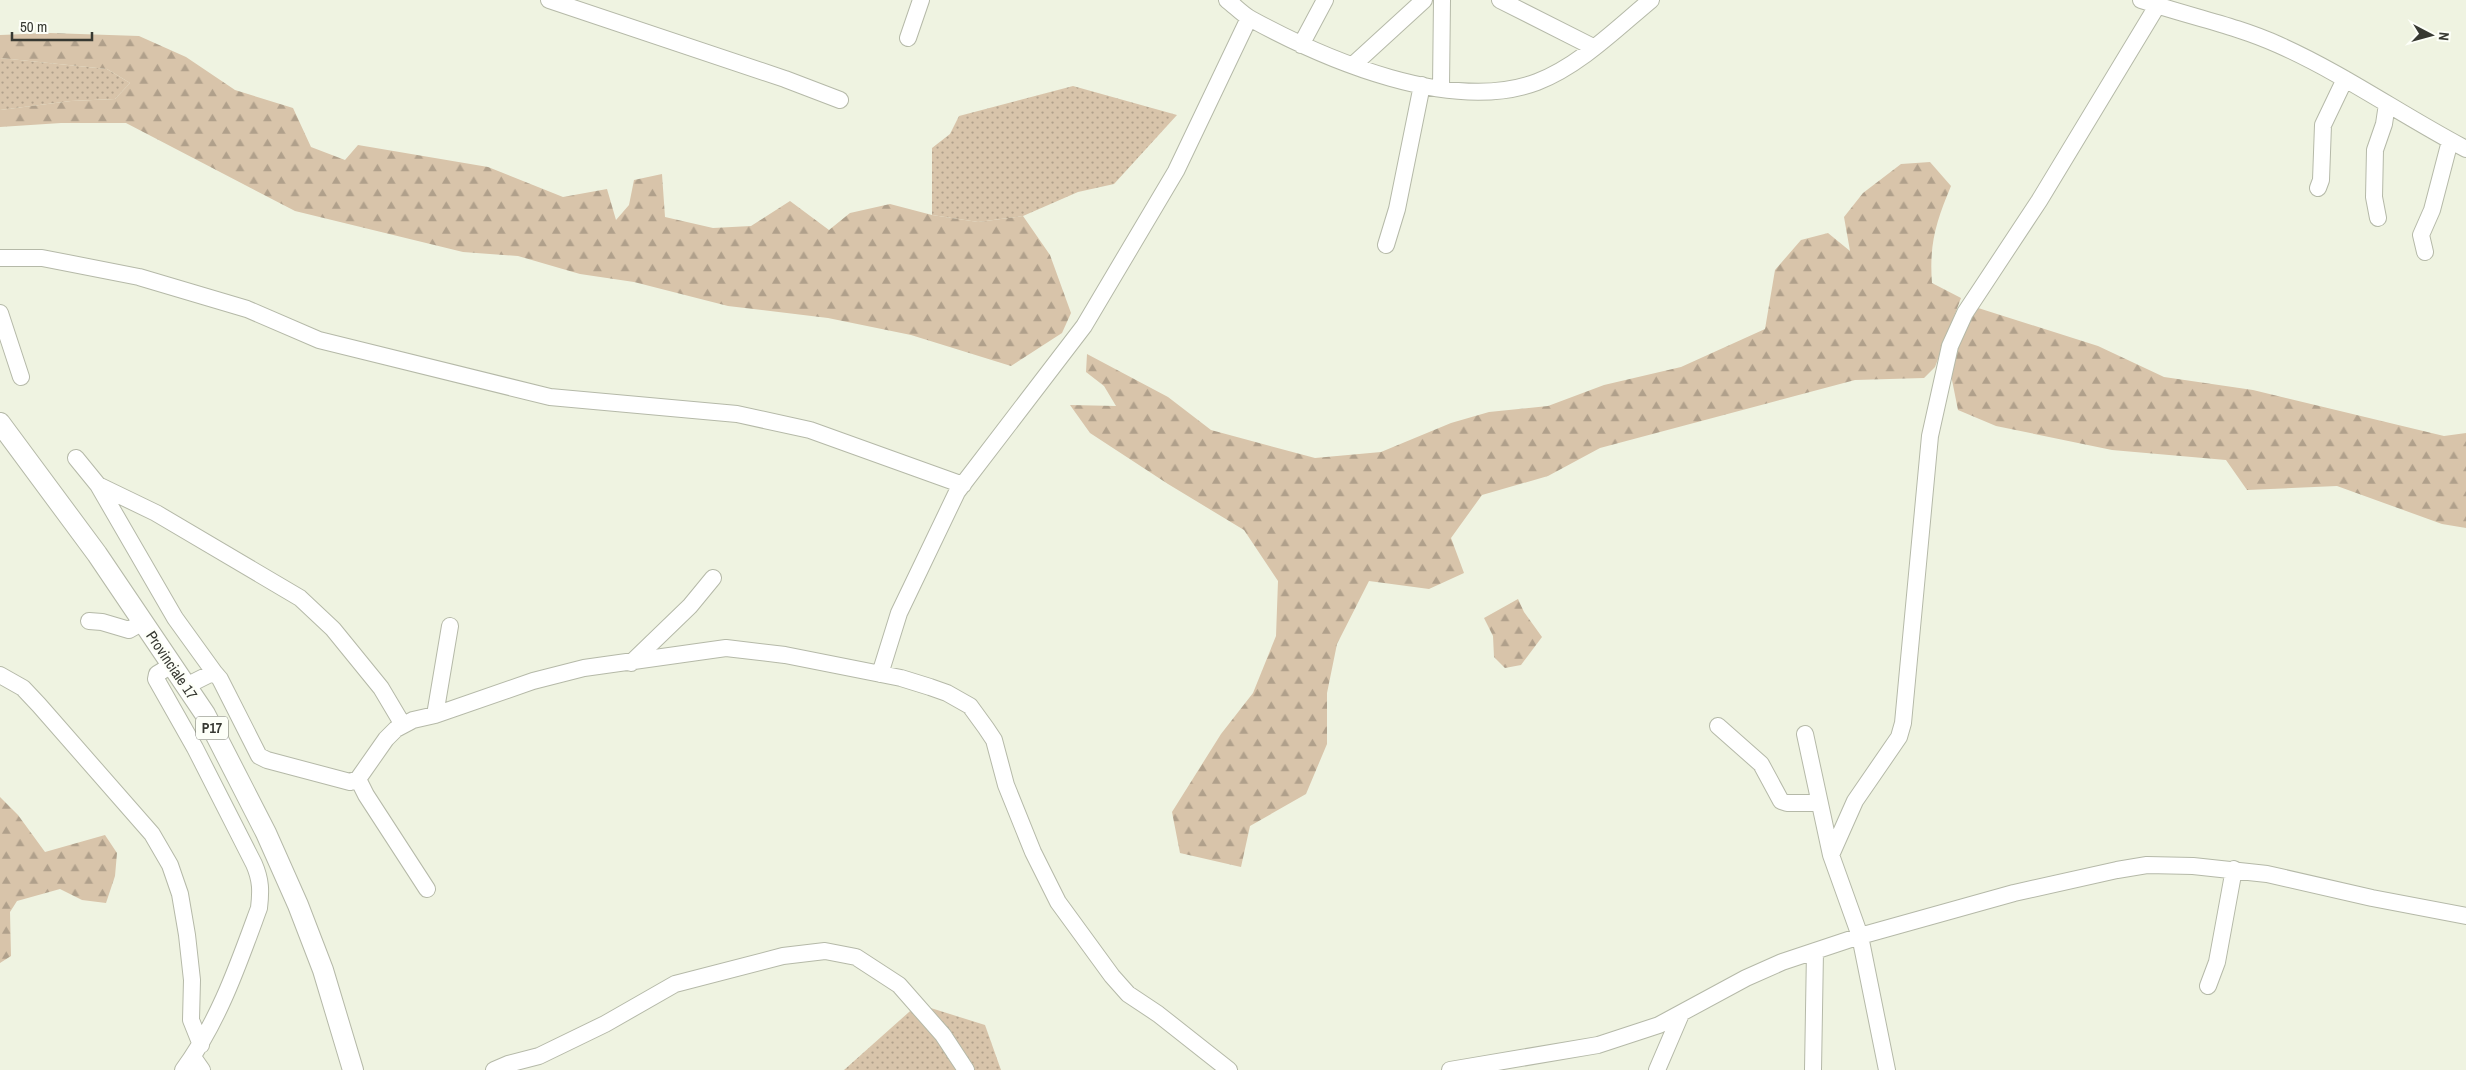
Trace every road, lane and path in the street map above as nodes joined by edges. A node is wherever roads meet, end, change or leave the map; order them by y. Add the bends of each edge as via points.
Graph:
1 (549, 0) edge
2 (921, 0) edge
3 (1227, 0) edge
4 (1325, 0) edge
5 (1424, 0) edge
6 (1442, 0) edge
7 (1500, 0) edge
8 (1651, 0) edge
9 (2141, 0) edge
10 (2157, 6) junction
11 (1249, 18) junction
12 (908, 38) dead end
13 (1301, 46) junction
14 (1593, 47) junction
15 (1353, 65) junction
16 (2345, 79) junction
17 (1422, 85) junction
18 (1441, 88) junction
19 (840, 100) dead end
20 (2387, 104) junction
21 (2450, 141) junction
22 (2466, 149) edge
23 (2318, 188) dead end
24 (2378, 218) dead end
25 (1386, 245) dead end
26 (2425, 252) dead end
27 (0, 258) edge
28 (0, 313) edge
29 (21, 377) dead end
30 (0, 423) edge
31 (76, 458) dead end
32 (98, 485) junction
33 (963, 485) junction
34 (713, 578) dead end
35 (89, 621) dead end
36 (143, 622) junction
37 (450, 626) dead end
38 (631, 663) junction
39 (172, 664) junction
40 (214, 672) junction
41 (880, 674) junction
42 (0, 675) edge
43 (186, 686) junction
44 (436, 715) junction
45 (403, 725) junction
46 (1718, 726) dead end
47 (1805, 734) dead end
48 (236, 774) junction
49 (358, 779) junction
50 (216, 790) junction
51 (1818, 803) junction
52 (1831, 855) junction
53 (2234, 869) junction
54 (427, 889) dead end
55 (2466, 916) edge
56 (1860, 936) junction
57 (1815, 951) junction
58 (2208, 986) dead end
59 (1681, 1014) junction
60 (199, 1057) edge
61 (183, 1070) edge
62 (354, 1070) edge
63 (494, 1070) edge
64 (966, 1070) edge
65 (1229, 1070) edge
66 (1450, 1070) edge
67 (1657, 1070) edge
68 (1813, 1070) edge
69 (1887, 1070) edge

1 - 19 street
2 - 12 street
3 - 11 street
4 - 13 street
5 - 15 street
6 - 18 street
7 - 14 street
8 - 14 street
9 - 10 street
10 - 16 street via 2276,44
10 - 52 street via 2044,193 1965,313 1950,346 1930,436 1903,723 1892,749 1855,801
11 - 13 street
11 - 33 street via 1176,172 1084,326
13 - 15 street
14 - 18 street via 1568,66 1537,82 1497,91 1466,92
15 - 17 street
16 - 20 street
16 - 23 street via 2323,126
17 - 18 street
17 - 25 street
20 - 21 street
20 - 24 street via 2375,150 2374,197
21 - 22 street
21 - 26 street via 2430,217 2421,235
27 - 33 street via 42,258 139,277 247,309 319,340 550,397 737,414 810,430
28 - 29 street
30 - 36 main road, Provinciale 17 / P17
31 - 32 street
32 - 40 street via 175,618
32 - 45 street via 156,513 300,598 333,629 381,688
33 - 41 street via 899,613
34 - 38 street via 690,606
35 - 36 street via 129,630
36 - 39 main road, Provinciale 17 / P17
37 - 44 street
38 - 41 street via 726,648 784,655
38 - 44 street via 584,668 532,681
39 - 43 main road, Provinciale 17 / P17
39 - 50 street via 157,674 156,679
40 - 43 street
40 - 49 street via 259,756 340,781
41 - 65 street via 948,693 970,706 994,740 1006,785 1033,852 1058,902 1128,994
42 - 60 street via 23,688 33,699 152,834 170,865 180,894 187,935 192,980 191,1020
43 - 48 main road, Provinciale 17 / P17 via 205,714
44 - 45 street
45 - 49 street via 386,739
46 - 51 street via 1761,764 1781,801
47 - 51 street
48 - 50 street
48 - 62 main road, Provinciale 17 / P17 via 298,905 323,970
49 - 54 street
50 - 60 street via 260,877 262,891 234,976
51 - 52 street
52 - 56 street
53 - 55 street
53 - 56 street via 2156,864 2116,870 2014,893
53 - 58 street via 2217,962
56 - 57 street
56 - 69 street
57 - 59 street via 1746,978
57 - 68 street
59 - 66 street via 1598,1045
59 - 67 street
60 - 61 street
63 - 64 street via 547,1052 675,984 783,956 824,951 856,957 899,985 943,1035

